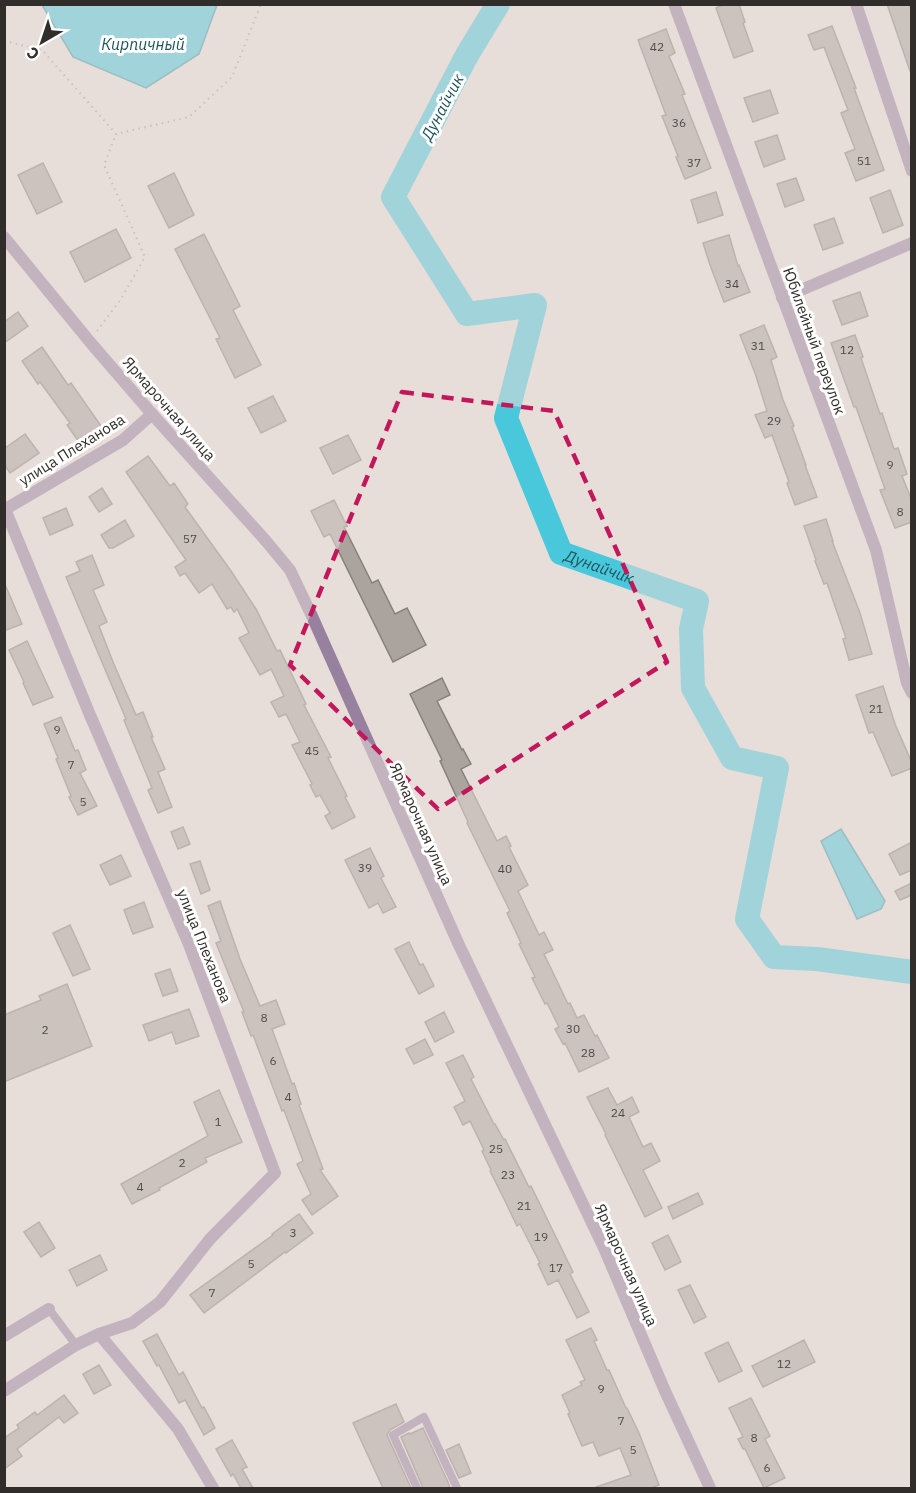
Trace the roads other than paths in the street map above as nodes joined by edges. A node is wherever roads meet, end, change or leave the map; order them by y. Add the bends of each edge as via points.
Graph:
1 (674, 4) edge
2 (856, 4) edge
3 (912, 171) edge
4 (4, 237) edge
5 (912, 243) edge
6 (782, 298) junction
7 (152, 414) junction
8 (5, 509) edge
9 (912, 693) edge
10 (49, 1309) joint
11 (99, 1334) junction
12 (4, 1336) edge
13 (76, 1345) junction
14 (4, 1391) edge
15 (213, 1488) edge
16 (417, 1488) edge
17 (457, 1488) edge
18 (710, 1488) edge

1 - 6 street, Юбилейный переулок
2 - 3 street
4 - 7 street, Ярмарочная улица
5 - 6 street
6 - 9 street, Юбилейный переулок via 876,550
7 - 8 street, улица Плеханова via 123,440
7 - 18 street, Ярмарочная улица via 290,570 459,945 604,1248
8 - 11 street, улица Плеханова via 188,942 275,1173 210,1239 160,1302 132,1323
10 - 12 street
10 - 13 lane
11 - 13 street
11 - 15 street via 178,1429
13 - 14 street
16 - 17 lane via 393,1435 424,1417

